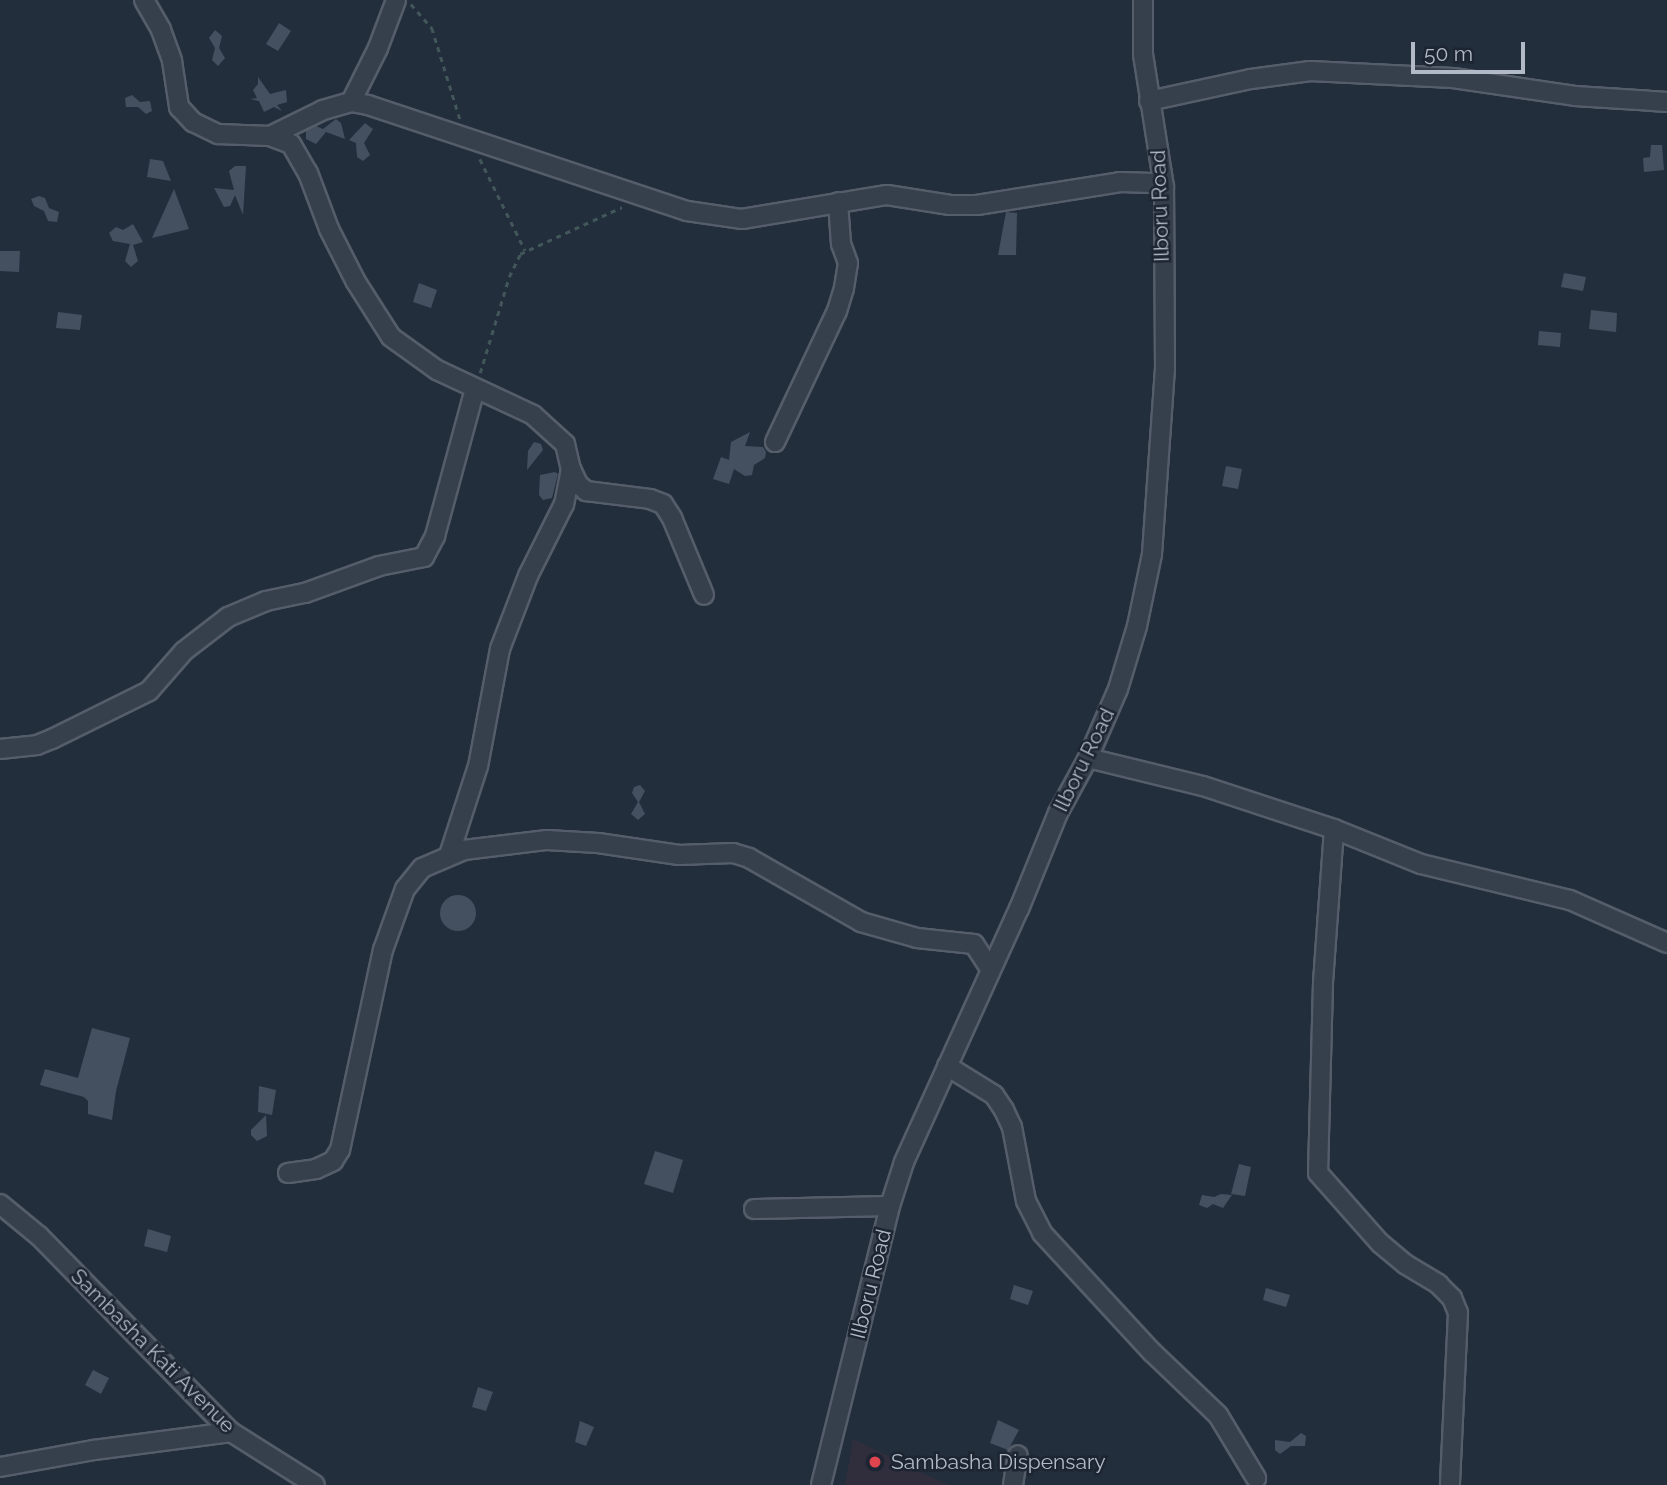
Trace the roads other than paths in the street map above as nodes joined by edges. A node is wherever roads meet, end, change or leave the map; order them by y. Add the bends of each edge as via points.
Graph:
1 (144, 0) edge
2 (396, 0) edge
3 (1143, 0) edge
4 (1149, 101) junction
5 (351, 102) junction
6 (1667, 102) edge
7 (270, 136) junction
8 (1164, 187) junction
9 (838, 202) junction
10 (475, 389) junction
11 (775, 442) dead end
12 (571, 469) junction
13 (704, 595) dead end
14 (0, 749) edge
15 (1088, 758) junction
16 (1334, 829) junction
17 (449, 855) junction
18 (1667, 943) edge
19 (990, 969) junction
20 (947, 1066) junction
21 (288, 1172) dead end
22 (0, 1204) edge
23 (890, 1206) junction
24 (754, 1209) dead end
25 (231, 1432) junction
26 (1018, 1455) dead end
27 (0, 1466) edge
28 (1256, 1478) dead end
29 (315, 1485) edge
30 (821, 1485) edge
31 (1013, 1485) edge
32 (1450, 1485) edge

1 - 7 street via 172,61 176,98 183,113 218,134
2 - 5 street
3 - 4 street, Ilboru Road
4 - 6 street via 1237,81 1310,71 1453,78 1575,96
4 - 8 street, Ilboru Road
5 - 7 street
5 - 9 street via 393,111 716,217 742,219 800,212
7 - 10 street via 291,144 297,153 356,282 391,337 437,370
8 - 9 street via 1120,182 977,205 887,195
8 - 15 street, Ilboru Road via 1165,370 1152,554 1118,689
9 - 11 street via 841,244 848,263 844,288
10 - 12 street via 533,415 565,444
10 - 14 street via 438,527 424,557 379,566 228,617 184,651 149,691 37,745
12 - 13 street via 586,491 663,504
12 - 17 street via 564,504 528,576 500,649 478,766
15 - 16 street via 1203,786
15 - 19 street, Ilboru Road via 1058,813
16 - 18 street via 1421,864 1570,900
16 - 32 street via 1323,983 1318,1173 1380,1243 1452,1298 1458,1313
17 - 19 street via 488,845 547,841 679,855 733,853 750,858 861,922 917,939 974,944
17 - 21 street via 422,868 405,889 383,950 340,1150 333,1161 316,1169
19 - 20 street, Ilboru Road
20 - 23 street, Ilboru Road via 904,1162
20 - 28 street via 994,1096 1004,1110 1012,1127 1027,1201 1042,1233 1217,1415
22 - 25 street, Sambasha Kati Avenue via 39,1236
23 - 24 street
23 - 30 street, Ilboru Road
25 - 27 street
25 - 29 street, Sambasha Kati Avenue
26 - 31 street

